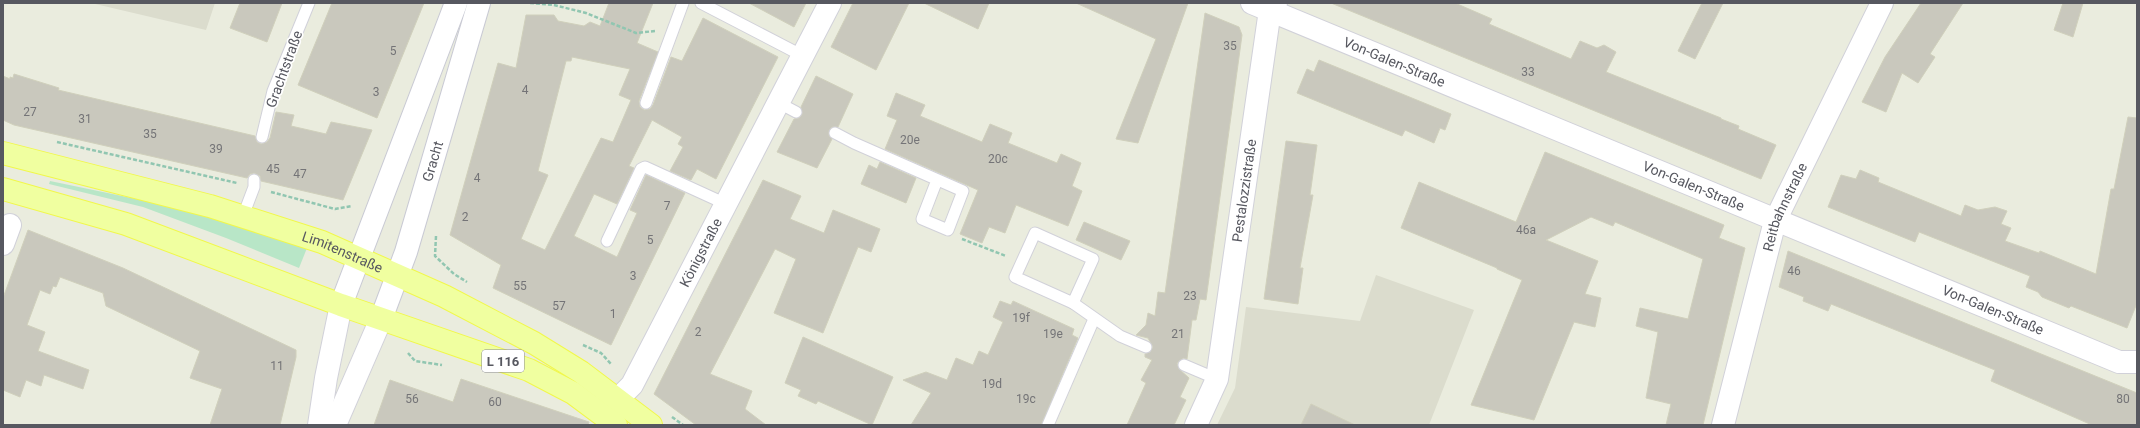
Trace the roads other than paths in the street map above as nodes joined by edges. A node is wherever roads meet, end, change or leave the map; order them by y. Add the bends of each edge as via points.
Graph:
1 (309, 3) edge
2 (456, 3) edge
3 (479, 3) edge
4 (683, 3) edge
5 (701, 3) edge
6 (830, 3) edge
7 (1882, 3) edge
8 (1266, 5) edge
9 (803, 56) junction
10 (646, 103) dead end
11 (835, 133) dead end
12 (262, 137) dead end
13 (3, 153) edge
14 (937, 180) junction
15 (254, 183) road end
16 (3, 190) edge
17 (726, 204) junction
18 (243, 216) junction
19 (1775, 221) junction
20 (607, 241) dead end
21 (359, 258) junction
22 (398, 275) junction
23 (1073, 303) junction
24 (341, 305) junction
25 (381, 319) junction
26 (1094, 319) junction
27 (1146, 347) dead end
28 (2137, 362) edge
29 (1184, 365) dead end
30 (1217, 379) junction
31 (618, 399) junction
32 (319, 425) edge
33 (335, 425) edge
34 (616, 425) edge
35 (651, 425) edge
36 (1048, 425) edge
37 (1196, 425) edge
38 (1723, 425) edge

1 - 12 lane, Grachtstraße via 273,91
2 - 21 street
3 - 22 street, Gracht
4 - 10 lane
5 - 9 lane
6 - 9 street, Königstraße
7 - 19 street, Reitbahnstraße
8 - 19 street, Von-Galen-Straße
8 - 30 street, Pestalozzistraße
9 - 17 street, Königstraße via 788,107
11 - 14 lane
13 - 18 main road, Limitenstraße
14 - 14 lane via 963,191 948,230 922,219
15 - 18 lane
16 - 24 main road via 126,224
17 - 20 lane via 645,167 641,169
17 - 31 street, Königstraße via 632,386
18 - 21 main road, Limitenstraße via 322,242
19 - 28 street, Von-Galen-Straße via 2118,362
19 - 38 street, Reitbahnstraße
21 - 22 main road, Limitenstraße / L 116
21 - 24 street
22 - 25 street, Gracht
22 - 31 main road, Limitenstraße / L 116 via 534,343
23 - 23 lane via 1015,277 1035,233 1093,260
23 - 26 lane
24 - 25 main road, L 116
24 - 32 street
25 - 33 street, Gracht
25 - 34 main road, L 116 via 529,370 573,393
26 - 27 lane via 1120,336
26 - 36 lane
29 - 30 lane
30 - 37 street, Pestalozzistraße
31 - 35 main road, Limitenstraße / L 116

